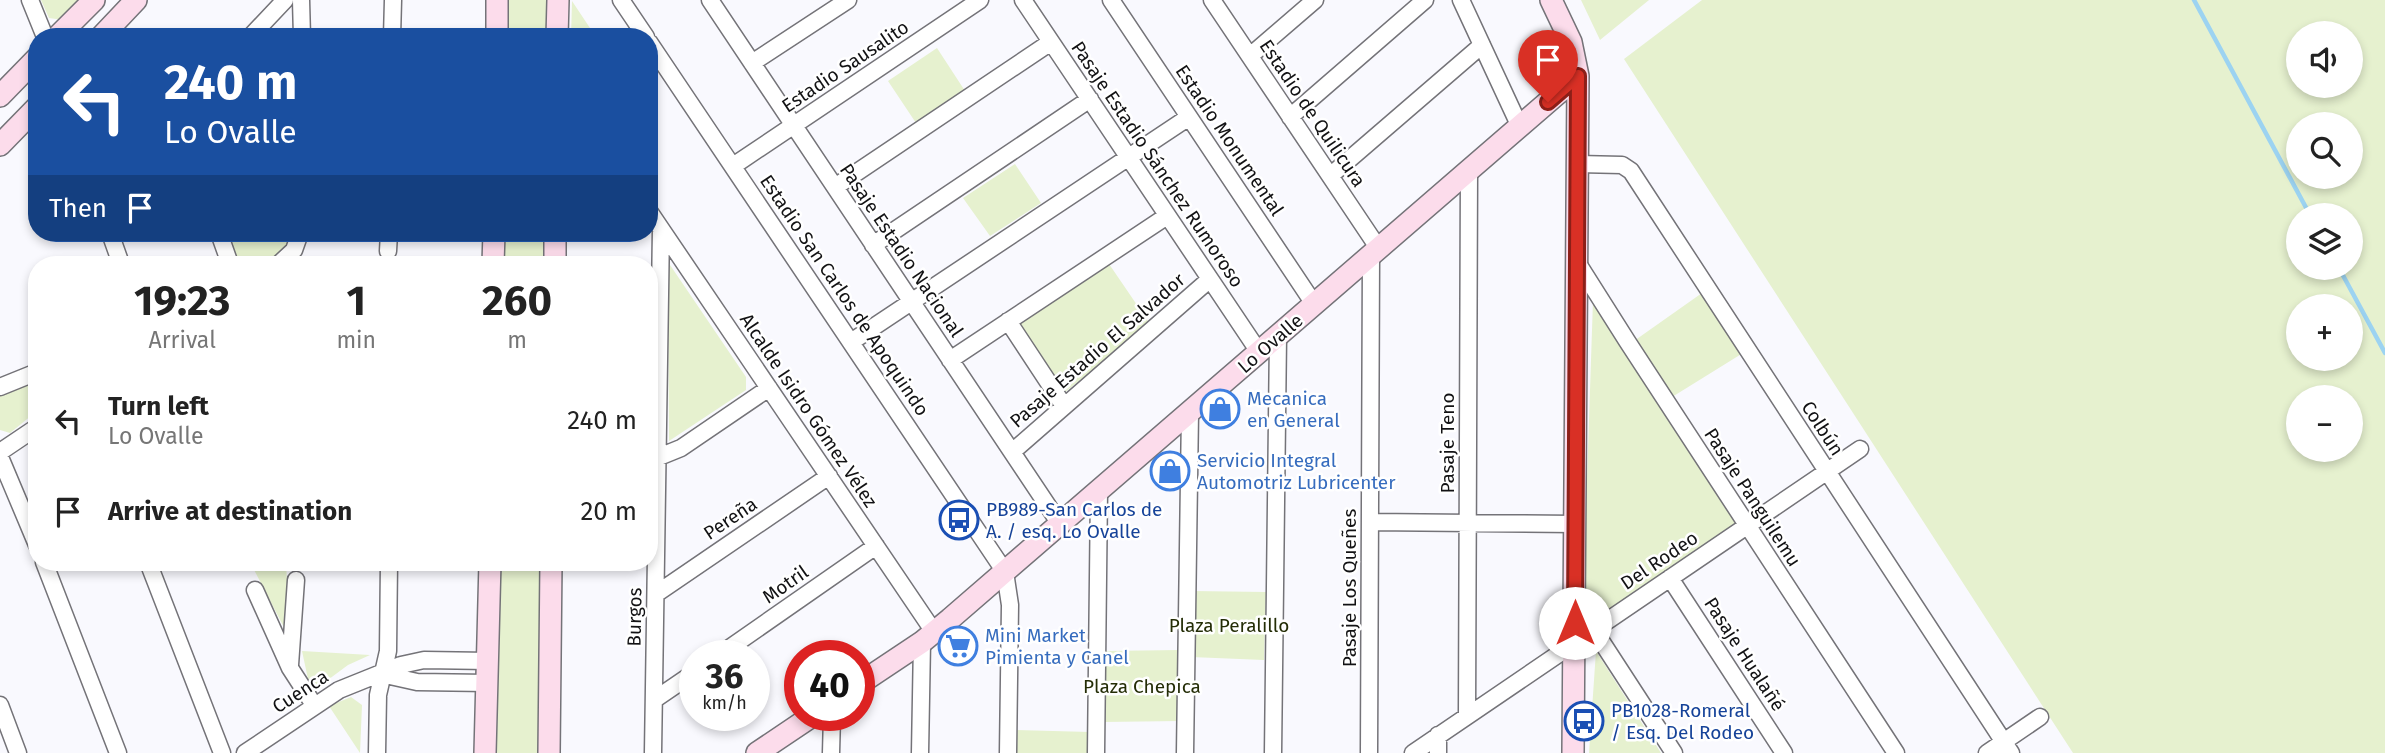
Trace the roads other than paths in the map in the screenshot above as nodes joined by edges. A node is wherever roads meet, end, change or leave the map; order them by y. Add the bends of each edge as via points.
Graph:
1 (30, 0) edge
2 (94, 0) edge
3 (136, 0) edge
4 (285, 0) edge
5 (301, 0) edge
6 (393, 0) edge
7 (497, 0) edge
8 (558, 0) edge
9 (621, 0) edge
10 (848, 0) edge
11 (980, 0) edge
12 (1023, 0) edge
13 (1111, 0) edge
14 (1213, 0) edge
15 (1425, 0) edge
16 (1461, 0) edge
17 (1551, 0) edge
18 (716, 2) edge
19 (1308, 2) edge
20 (41, 28) edge
21 (66, 28) edge
22 (110, 28) edge
23 (259, 28) edge
24 (302, 28) edge
25 (392, 28) edge
26 (497, 28) edge
27 (557, 28) edge
28 (640, 28) edge
29 (1051, 42) junction
30 (1482, 45) junction
31 (658, 55) edge
32 (1250, 57) junction
33 (752, 63) junction
34 (28, 67) edge
35 (1578, 76) junction
36 (0, 96) edge
37 (1090, 99) junction
38 (28, 113) edge
39 (1189, 117) junction
40 (1290, 117) junction
41 (793, 125) junction
42 (9, 126) edge
43 (1520, 127) junction
44 (0, 145) edge
45 (1129, 158) junction
46 (1578, 164) junction
47 (733, 166) junction
48 (1469, 170) junction
49 (1330, 176) junction
50 (835, 187) junction
51 (1167, 216) junction
52 (658, 224) edge
53 (661, 229) junction
54 (388, 242) edge
55 (873, 245) junction
56 (388, 251) dead end
57 (1375, 252) junction
58 (1577, 262) junction
59 (1210, 279) junction
60 (912, 302) junction
61 (1314, 304) junction
62 (658, 316) edge
63 (1009, 321) junction
64 (1278, 336) junction
65 (851, 342) junction
66 (1259, 352) junction
67 (950, 360) junction
68 (28, 376) edge
69 (0, 387) edge
70 (769, 388) junction
71 (1065, 406) junction
72 (1190, 412) junction
73 (28, 434) edge
74 (1860, 449) dead end
75 (1012, 452) junction
76 (0, 454) edge
77 (658, 458) edge
78 (1827, 471) junction
79 (828, 476) junction
80 (1099, 490) junction
81 (1370, 522) junction
82 (28, 523) edge
83 (1468, 523) junction
84 (1060, 524) junction
85 (1576, 524) junction
86 (1747, 526) junction
87 (876, 546) junction
88 (47, 571) edge
89 (151, 571) edge
90 (389, 571) edge
91 (490, 571) edge
92 (551, 571) edge
93 (655, 571) edge
94 (1005, 572) junction
95 (1670, 578) junction
96 (296, 580) dead end
97 (255, 590) dead end
98 (656, 594) junction
99 (1594, 630) junction
100 (928, 637) junction
101 (741, 640) edge
102 (1575, 643) junction
103 (489, 661) junction
104 (290, 668) junction
105 (875, 673) edge
106 (382, 674) junction
107 (488, 683) junction
108 (679, 683) edge
109 (654, 700) junction
110 (0, 705) edge
111 (314, 705) junction
112 (1467, 716) junction
113 (2040, 717) dead end
114 (790, 731) edge
115 (832, 731) edge
116 (1438, 736) junction
117 (2008, 747) edge
118 (17, 750) edge
119 (0, 752) edge
120 (118, 753) edge
121 (222, 753) edge
122 (245, 753) edge
123 (377, 753) edge
124 (485, 753) edge
125 (548, 753) edge
126 (653, 753) edge
127 (757, 753) edge
128 (831, 753) edge
129 (920, 753) edge
130 (1008, 753) edge
131 (1096, 753) edge
132 (1185, 753) edge
133 (1273, 753) edge
134 (1369, 753) edge
135 (1413, 753) edge
136 (1438, 753) edge
137 (1573, 753) edge
138 (1674, 753) edge
139 (1784, 753) edge
140 (1896, 753) edge
141 (1987, 753) edge

1 - 20 street
2 - 21 street
3 - 22 street
4 - 23 street
5 - 24 street
6 - 25 street
7 - 26 street
8 - 27 street
9 - 28 street
10 - 33 street
11 - 41 street, Estadio Sausalito
12 - 29 street, Pasaje Estadio Sánchez Rumoroso
13 - 39 street, Estadio Monumental
14 - 32 street, Estadio de Quilicura
15 - 40 street
16 - 30 street
17 - 35 street via 1571,42
18 - 33 street, Pasaje Estadio Nacional
19 - 32 street
29 - 37 street, Pasaje Estadio Sánchez Rumoroso
29 - 50 street
30 - 43 street
30 - 49 street
31 - 47 street, Estadio San Carlos de Apoquindo
32 - 40 street, Estadio de Quilicura
33 - 41 street, Pasaje Estadio Nacional
34 - 36 street
35 - 43 street, Lo Ovalle
35 - 46 street
37 - 45 street, Pasaje Estadio Sánchez Rumoroso
37 - 55 street
38 - 42 street
39 - 45 street
39 - 61 street, Estadio Monumental
40 - 49 street, Estadio de Quilicura
41 - 47 street, Estadio Sausalito
41 - 50 street, Pasaje Estadio Nacional
42 - 44 street
43 - 48 street, Lo Ovalle
45 - 51 street, Pasaje Estadio Sánchez Rumoroso
45 - 60 street
46 - 58 street
46 - 78 street, Colbún via 1622,165 1631,170
47 - 65 street, Estadio San Carlos de Apoquindo
48 - 57 street, Lo Ovalle
48 - 83 street, Pasaje Teno
49 - 57 street, Estadio de Quilicura
50 - 55 street, Pasaje Estadio Nacional
51 - 59 street, Pasaje Estadio Sánchez Rumoroso
51 - 63 street
52 - 53 street, Alcalde Isidro Gómez Vélez
53 - 62 street, Burgos
53 - 70 street, Alcalde Isidro Gómez Vélez
54 - 56 street
55 - 60 street, Pasaje Estadio Nacional
57 - 61 street, Lo Ovalle
57 - 81 street, Pasaje Los Queñes
58 - 85 street
58 - 86 street, Pasaje Panguilemu
59 - 66 street, Pasaje Estadio Sánchez Rumoroso
59 - 71 street, Pasaje Estadio El Salvador
60 - 65 street
60 - 67 street, Pasaje Estadio Nacional
61 - 64 street, Lo Ovalle
63 - 67 street
63 - 71 street
64 - 66 street, Lo Ovalle
64 - 133 street
65 - 94 street, Estadio San Carlos de Apoquindo
66 - 72 street, Lo Ovalle
67 - 75 street, Pasaje Estadio Nacional
68 - 69 street
70 - 77 street via 681,449
70 - 79 street, Alcalde Isidro Gómez Vélez
71 - 75 street, Pasaje Estadio El Salvador
72 - 80 street, Lo Ovalle
72 - 132 street
73 - 76 street
74 - 78 street, Del Rodeo
75 - 84 street, Pasaje Estadio Nacional
76 - 82 street
78 - 86 street, Del Rodeo
78 - 117 street, Colbún
79 - 87 street, Alcalde Isidro Gómez Vélez
79 - 98 street, Pereña
80 - 84 street, Lo Ovalle
80 - 131 street
81 - 83 street
81 - 134 street, Pasaje Los Queñes
83 - 85 street
83 - 112 street, Pasaje Teno
84 - 94 street, Lo Ovalle
85 - 102 street
86 - 95 street, Del Rodeo
86 - 140 street, Pasaje Panguilemu
87 - 100 street, Alcalde Isidro Gómez Vélez
87 - 101 street, Motril
88 - 120 street
89 - 121 street
90 - 106 street via 388,651
91 - 103 street
92 - 125 street
93 - 98 street, Burgos
94 - 100 street, Lo Ovalle
94 - 130 street via 1010,605
95 - 99 street, Del Rodeo
95 - 139 street, Pasaje Hualañé
96 - 104 street
97 - 104 street
98 - 109 street, Burgos
99 - 102 street, Del Rodeo
99 - 138 street
100 - 105 street, Lo Ovalle
100 - 129 street
102 - 112 street, Del Rodeo
102 - 137 street
103 - 106 street, Cuenca via 424,660
103 - 107 street
104 - 111 street
106 - 107 street via 417,681
106 - 111 street, Cuenca via 357,681
106 - 123 street
107 - 124 street
108 - 109 street
109 - 126 street, Burgos
110 - 118 street
111 - 122 street, Cuenca
112 - 116 street, Del Rodeo
113 - 117 street
114 - 127 street
115 - 128 street
116 - 135 street, Del Rodeo
116 - 136 street
117 - 141 street
118 - 119 street

